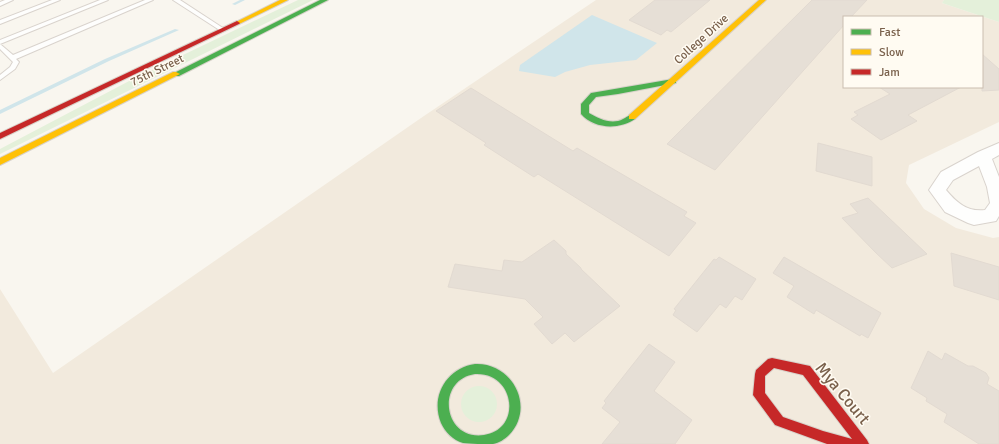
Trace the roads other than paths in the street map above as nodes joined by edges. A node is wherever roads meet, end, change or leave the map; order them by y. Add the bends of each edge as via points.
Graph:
1 (10, 0) edge
2 (57, 0) edge
3 (105, 0) edge
4 (150, 0) edge
5 (176, 0) edge
6 (285, 0) edge
7 (325, 0) edge
8 (763, 0) edge
9 (0, 4) edge
10 (0, 22) edge
11 (222, 30) junction
12 (0, 42) edge
13 (0, 46) edge
14 (12, 58) junction
15 (0, 78) edge
16 (673, 81) junction
17 (0, 136) edge
18 (999, 148) edge
19 (983, 156) dead end
20 (0, 162) edge
21 (468, 442) edge
22 (850, 444) edge
23 (863, 444) edge

1 - 9 lane
2 - 10 lane
3 - 12 lane
4 - 14 lane
5 - 11 lane
6 - 11 street, 75th Street
7 - 20 street, 75th Street
8 - 16 street, College Drive
11 - 17 street, 75th Street
13 - 14 lane
14 - 15 lane via 16,62 13,68
16 - 16 street, College Drive via 628,120 611,125 596,121 586,114 585,104 594,95
18 - 19 street
21 - 21 street via 487,440 502,433 512,420 516,403 512,388 502,376 488,369 472,369 457,375 447,388 442,403 444,419 454,433
22 - 23 street, Mya Court via 779,421 759,395 760,374 772,363 806,370

